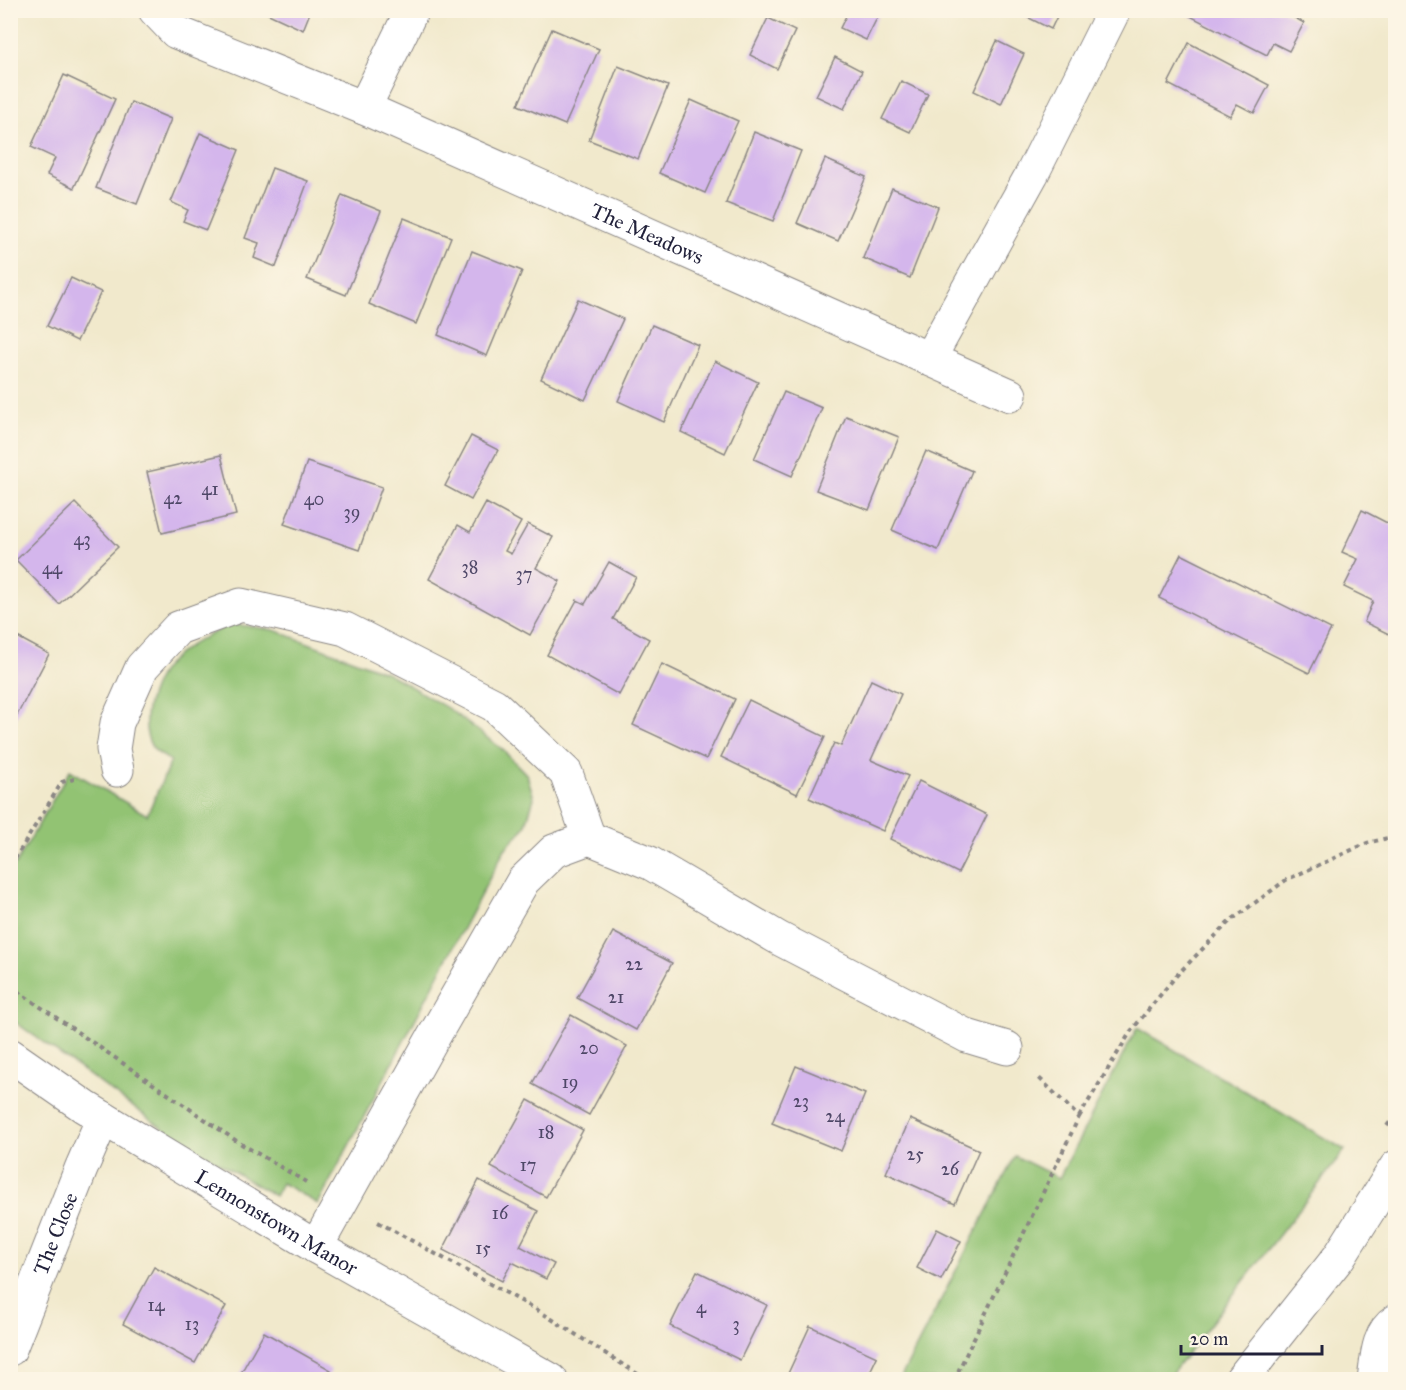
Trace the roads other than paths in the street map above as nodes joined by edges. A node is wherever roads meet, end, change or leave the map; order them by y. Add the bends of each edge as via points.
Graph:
1 (155, 10) edge
2 (412, 10) edge
3 (1114, 10) edge
4 (364, 108) junction
5 (929, 359) junction
6 (1010, 395) dead end
7 (117, 770) road end
8 (589, 838) junction
9 (1007, 1048) road end
10 (10, 1055) edge
11 (103, 1118) junction
12 (1395, 1167) edge
13 (316, 1247) junction
14 (1395, 1321) edge
15 (10, 1349) edge
16 (551, 1380) edge
17 (1241, 1380) edge
18 (1374, 1380) edge

1 - 4 street, The Meadows via 176,32
2 - 4 street
3 - 5 street via 1032,174
4 - 5 street, The Meadows
5 - 6 street, The Meadows
7 - 8 street via 113,749 117,723 142,667 178,628 241,605 345,629 494,705 566,773
8 - 9 street via 650,863 780,939 967,1036
8 - 13 street via 554,852 523,881
10 - 11 street, Lennonstown Manor
11 - 13 street, Lennonstown Manor
11 - 15 street, The Close
12 - 17 street via 1340,1257
13 - 16 street, Lennonstown Manor
14 - 18 street via 1386,1327 1377,1353

